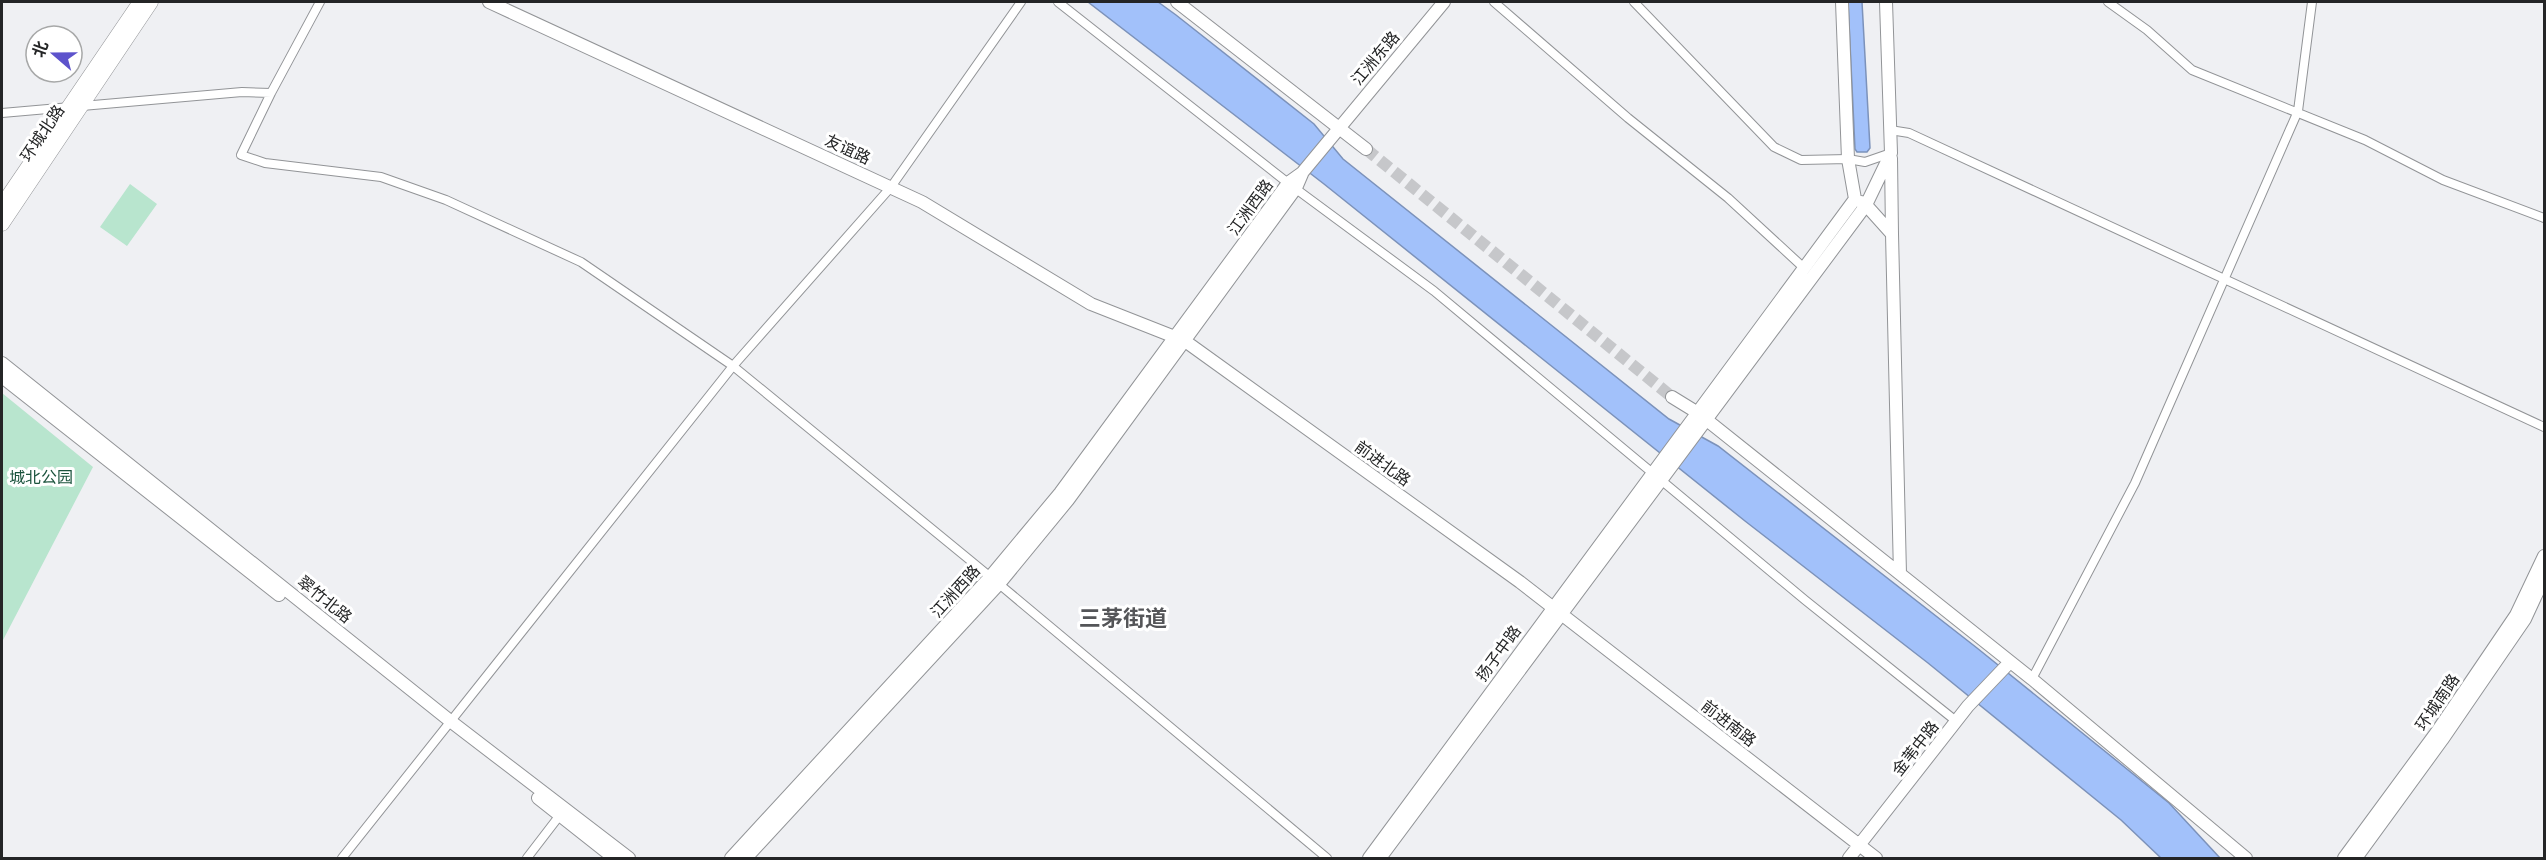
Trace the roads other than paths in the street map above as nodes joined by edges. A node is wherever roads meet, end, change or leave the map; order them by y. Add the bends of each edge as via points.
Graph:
1 (140, 2) edge
2 (151, 2) edge
3 (320, 2) edge
4 (489, 2) edge
5 (1021, 2) edge
6 (1058, 2) edge
7 (1177, 2) edge
8 (1444, 2) edge
9 (1494, 2) edge
10 (1634, 2) edge
11 (1842, 2) edge
12 (1886, 2) edge
13 (2108, 2) edge
14 (2312, 2) edge
15 (271, 93) junction
16 (74, 107) junction
17 (2298, 111) junction
18 (2, 113) edge
19 (1890, 130) junction
20 (1335, 131) junction
21 (1366, 149) tunnel mouth
22 (1891, 153) junction
23 (1848, 159) junction
24 (1302, 173) joint
25 (1292, 186) junction
26 (891, 188) junction
27 (1855, 199) junction
28 (2, 205) edge
29 (1866, 205) junction
30 (2544, 218) edge
31 (2, 224) edge
32 (1892, 234) junction
33 (1804, 268) junction
34 (2226, 279) junction
35 (1180, 339) junction
36 (2, 363) edge
37 (732, 366) junction
38 (2, 377) edge
39 (1672, 396) tunnel mouth
40 (1698, 421) junction
41 (2544, 427) edge
42 (1660, 474) junction
43 (2544, 556) edge
44 (1900, 574) junction
45 (2544, 578) edge
46 (995, 581) junction
47 (1557, 610) junction
48 (2007, 664) junction
49 (2032, 679) junction
50 (1956, 722) junction
51 (447, 723) junction
52 (560, 814) junction
53 (1860, 846) junction
54 (342, 858) edge
55 (527, 858) edge
56 (614, 858) edge
57 (629, 858) edge
58 (731, 858) edge
59 (746, 858) edge
60 (1327, 858) edge
61 (1369, 858) edge
62 (1380, 858) edge
63 (1849, 858) edge
64 (1876, 858) edge
65 (2246, 858) edge
66 (2344, 858) edge
67 (2356, 858) edge

1 - 16 main road, 环城北路
2 - 16 main road, 环城北路
3 - 15 street
4 - 26 main road, 友谊路
5 - 26 street
6 - 25 street
7 - 20 main road
8 - 20 main road, 江洲东路
9 - 33 street via 1728,198
10 - 23 street via 1774,147 1801,160
11 - 23 main road
12 - 19 main road
13 - 17 street via 2192,70
14 - 17 street
15 - 16 street via 242,92
15 - 37 street via 241,154 265,163 381,177 446,200 581,262
16 - 18 street
16 - 28 main road, 环城北路
16 - 31 main road, 环城北路
17 - 30 street via 2443,180
17 - 34 street
19 - 22 main road
19 - 34 street via 1909,133
20 - 21 main road
20 - 24 main road, 江洲东路
22 - 23 street via 1865,162
22 - 29 main road
22 - 32 main road
23 - 27 main road
24 - 25 main road, 江洲西路
25 - 35 main road, 江洲西路
25 - 42 street via 1434,291
26 - 35 main road, 友谊路 via 952,219 1091,304
26 - 37 street
27 - 29 main road
27 - 33 main road
29 - 32 main road
29 - 40 main road
32 - 44 main road
33 - 40 main road
34 - 41 street
34 - 49 street via 2135,483
35 - 46 main road, 江洲西路 via 1068,500
35 - 47 main road, 前进北路
36 - 51 main road, 翠竹北路
37 - 46 street
37 - 51 street
38 - 51 main road, 翠竹北路
39 - 40 main road
40 - 42 main road, 扬子中路
40 - 44 main road
42 - 47 main road, 扬子中路
42 - 50 street via 1805,600
43 - 66 main road, 环城南路 via 2516,615
44 - 48 main road
45 - 67 main road, 环城南路 via 2525,619
46 - 58 main road, 江洲西路
46 - 59 main road, 江洲西路
46 - 60 street
47 - 53 main road, 前进南路
47 - 61 main road, 扬子中路
47 - 62 main road, 扬子中路
48 - 49 main road
48 - 50 main road, 金苇中路
49 - 65 main road
50 - 53 main road, 金苇中路
51 - 52 main road, 翠竹北路
51 - 54 street
51 - 57 main road, 翠竹北路
52 - 55 street
52 - 56 main road, 翠竹北路
53 - 63 main road, 金苇中路
53 - 64 main road, 前进南路

